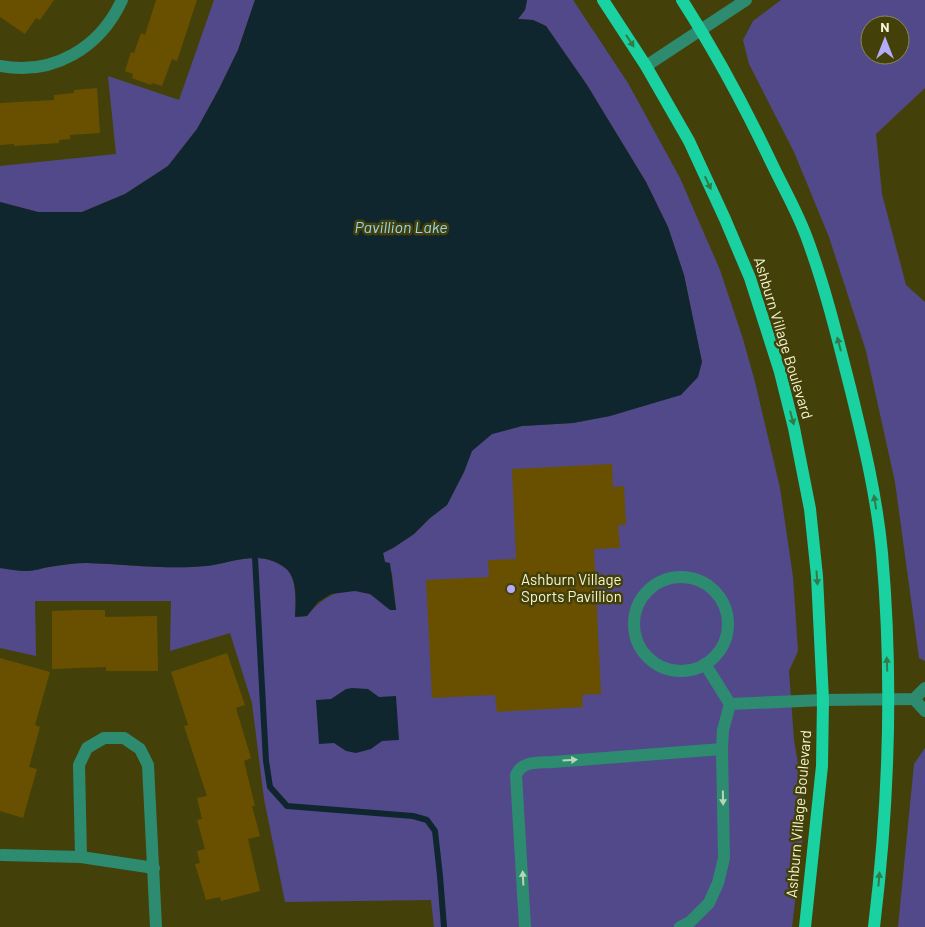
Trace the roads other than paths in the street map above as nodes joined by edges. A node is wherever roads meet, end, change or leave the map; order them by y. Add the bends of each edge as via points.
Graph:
1 (122, 0) edge
2 (603, 0) edge
3 (682, 0) edge
4 (746, 0) edge
5 (702, 30) junction
6 (0, 66) edge
7 (646, 66) junction
8 (704, 664) junction
9 (925, 688) edge
10 (889, 699) junction
11 (914, 699) junction
12 (823, 700) junction
13 (730, 704) junction
14 (925, 712) edge
15 (722, 749) junction
16 (2, 855) dead end
17 (81, 857) junction
18 (154, 868) junction
19 (156, 927) edge
20 (526, 927) edge
21 (680, 927) edge
22 (805, 927) edge
23 (874, 927) edge

1 - 6 street via 104,31 81,50 43,67
2 -> 7 main road, Ashburn Village Boulevard
3 - 5 main road
4 - 5 street
5 - 7 street
10 -> 5 main road via 882,553 875,500 828,301 792,206
7 -> 12 main road, Ashburn Village Boulevard via 689,141 725,219 750,278 780,372 810,509
8 - 8 street via 721,649 727,635 725,606 717,594 692,578 663,580 651,587 635,612 634,627 644,654 669,669 684,671
8 - 13 street
9 - 11 street
10 - 11 street
10 - 12 street
23 -> 10 main road via 884,823
11 - 14 street
12 - 13 street
12 - 22 main road, Ashburn Village Boulevard via 822,766
13 - 15 street
20 -> 15 street via 516,775 520,768 536,763
15 -> 21 street via 724,858 709,903 690,922
16 - 17 street
17 - 18 street
17 - 18 street via 79,765 87,748 104,738 124,738 140,749 148,766
18 - 19 street

